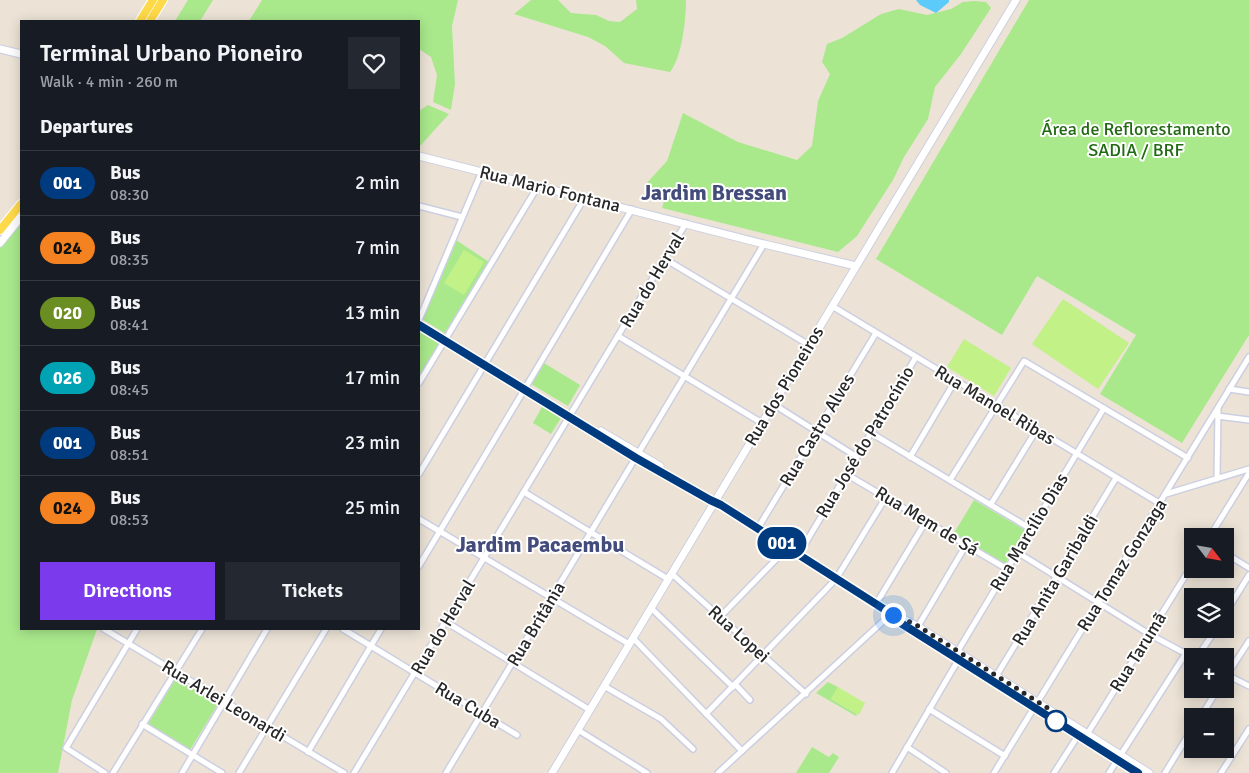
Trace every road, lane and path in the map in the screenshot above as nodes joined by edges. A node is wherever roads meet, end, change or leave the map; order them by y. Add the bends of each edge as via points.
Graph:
1 (153, 0) edge
2 (163, 0) edge
3 (1016, 0) edge
4 (141, 20) edge
5 (151, 20) edge
6 (0, 49) edge
7 (20, 54) edge
8 (420, 156) edge
9 (482, 171) junction
10 (538, 186) junction
11 (585, 198) junction
12 (20, 205) edge
13 (420, 206) edge
14 (632, 210) junction
15 (20, 213) edge
16 (462, 217) junction
17 (20, 218) edge
18 (686, 223) junction
19 (0, 230) edge
20 (0, 237) edge
21 (0, 243) edge
22 (764, 244) junction
23 (665, 259) junction
24 (856, 266) junction
25 (731, 299) junction
26 (832, 306) junction
27 (420, 318) edge
28 (420, 321) edge
29 (420, 325) edge
30 (876, 333) junction
31 (618, 336) junction
32 (446, 338) junction
33 (809, 345) junction
34 (1249, 356) edge
35 (916, 357) junction
36 (485, 363) junction
37 (1242, 367) junction
38 (1249, 368) edge
39 (685, 377) junction
40 (420, 381) edge
41 (956, 381) junction
42 (525, 387) junction
43 (1229, 389) junction
44 (1249, 392) edge
45 (773, 404) junction
46 (997, 405) junction
47 (1218, 407) junction
48 (1104, 408) junction
49 (570, 415) junction
50 (1217, 416) junction
51 (1249, 420) edge
52 (762, 423) junction
53 (1037, 429) junction
54 (816, 432) junction
55 (871, 433) junction
56 (1076, 454) junction
57 (638, 455) junction
58 (910, 456) junction
59 (856, 457) junction
60 (1188, 458) junction
61 (1249, 469) edge
62 (420, 472) edge
63 (846, 474) junction
64 (1249, 474) edge
65 (1116, 478) junction
66 (1217, 479) junction
67 (950, 480) junction
68 (524, 492) junction
69 (1166, 494) junction
70 (886, 497) junction
71 (715, 501) junction
72 (1159, 503) junction
73 (991, 504) junction
74 (420, 520) edge
75 (926, 521) junction
76 (758, 528) junction
77 (1215, 528) edge
78 (1031, 529) junction
79 (440, 532) junction
80 (592, 533) junction
81 (966, 544) junction
82 (788, 547) junction
83 (1017, 552) junction
84 (799, 554) junction
85 (484, 558) junction
86 (1234, 559) edge
87 (420, 564) edge
88 (1249, 568) edge
89 (1007, 569) junction
90 (670, 576) junction
91 (1249, 576) edge
92 (1057, 577) junction
93 (836, 578) junction
94 (1184, 578) edge
95 (552, 598) junction
96 (1234, 600) edge
97 (1098, 602) junction
98 (876, 604) junction
99 (651, 608) junction
100 (892, 615) junction
101 (720, 618) junction
102 (446, 622) junction
103 (916, 629) junction
104 (106, 630) edge
105 (136, 630) edge
106 (201, 630) edge
107 (266, 630) edge
108 (325, 630) edge
109 (345, 630) edge
110 (381, 630) edge
111 (1150, 634) junction
112 (1249, 641) edge
113 (631, 642) junction
114 (128, 644) junction
115 (371, 646) junction
116 (1184, 652) edge
117 (763, 655) junction
118 (958, 656) junction
119 (1184, 656) edge
120 (513, 663) junction
121 (1234, 664) edge
122 (176, 672) junction
123 (415, 673) junction
124 (994, 679) junction
125 (1234, 679) edge
126 (734, 685) junction
127 (604, 686) junction
128 (1249, 686) edge
129 (806, 694) junction
130 (750, 700) dead end
131 (224, 702) junction
132 (1036, 705) junction
133 (929, 709) junction
134 (590, 710) junction
135 (482, 714) junction
136 (706, 714) junction
137 (142, 724) junction
138 (267, 727) junction
139 (578, 730) junction
140 (1249, 730) edge
141 (517, 735) dead end
142 (1083, 735) junction
143 (1184, 742) edge
144 (907, 747) junction
145 (693, 749) dead end
146 (742, 751) junction
147 (308, 752) junction
148 (192, 755) junction
149 (1005, 756) junction
150 (1119, 757) junction
151 (105, 773) edge
152 (113, 773) edge
153 (182, 773) edge
154 (222, 773) edge
155 (239, 773) edge
156 (344, 773) edge
157 (354, 773) edge
158 (446, 773) edge
159 (552, 773) edge
160 (647, 773) edge
161 (718, 773) edge
162 (892, 773) edge
163 (946, 773) edge
164 (994, 773) edge
165 (1054, 773) edge
166 (1109, 773) edge
167 (1138, 773) edge
168 (1149, 773) edge
169 (1165, 773) edge
170 (1221, 773) edge

1 - 4 main road
2 - 5 main road
3 - 24 main road, Rua dos Pioneiros
6 - 7 main road
8 - 9 main road, Rua Mario Fontana
9 - 10 main road, Rua Mario Fontana
9 - 16 street
10 - 11 main road, Rua Mario Fontana
10 - 32 street
11 - 14 main road, Rua Mario Fontana
11 - 36 street
12 - 19 main road
13 - 16 street
14 - 18 main road, Rua Mario Fontana
14 - 42 street
15 - 20 main road
16 - 27 street
17 - 21 main road
18 - 22 main road, Rua Mario Fontana
18 - 23 street, Rua do Herval
22 - 24 main road, Rua Mario Fontana
22 - 25 street, Rua Britânia
23 - 25 street
23 - 31 street, Rua do Herval
24 - 26 main road, Rua dos Pioneiros
25 - 33 street
25 - 39 street, Rua Britânia
26 - 30 street, Rua Manoel Ribas
26 - 33 main road, Rua dos Pioneiros
28 - 32 main road
29 - 32 main road
30 - 35 street, Rua Manoel Ribas
30 - 54 street, Rua Castro Alves
31 - 39 street
31 - 49 street, Rua do Herval
32 - 36 main road
32 - 40 street
33 - 45 main road, Rua dos Pioneiros
34 - 37 street, Rua Tomaz Gonzaga
35 - 41 street, Rua Manoel Ribas
35 - 55 street, Rua José do Patrocínio
36 - 42 main road
36 - 62 street
37 - 38 street
37 - 43 street, Rua Tomaz Gonzaga
39 - 52 street
39 - 57 street, Rua Britânia
41 - 46 street, Rua Manoel Ribas
41 - 58 street
42 - 49 main road
42 - 79 street
43 - 44 street
43 - 47 street, Rua Tomaz Gonzaga
45 - 52 main road, Rua dos Pioneiros
45 - 54 street
46 - 48 street via 1024,361
46 - 53 street, Rua Manoel Ribas
46 - 67 street
47 - 50 street
47 - 60 street, Rua Tomaz Gonzaga
48 - 56 street, Rua Marcílio Dias
48 - 60 street
49 - 57 main road
49 - 68 street, Rua do Herval
50 - 51 street
50 - 66 street
52 - 71 main road, Rua dos Pioneiros
53 - 56 street, Rua Manoel Ribas
53 - 73 street
54 - 59 street
54 - 76 street, Rua Castro Alves
55 - 58 street
55 - 59 street, Rua José do Patrocínio
56 - 65 street, Rua Manoel Ribas
56 - 78 street, Rua Marcílio Dias
57 - 71 main road
57 - 80 street, Rua Britânia
58 - 67 street
59 - 63 street, Rua José do Patrocínio
60 - 69 street, Rua Tomaz Gonzaga
61 - 66 street
63 - 70 street, Rua Mem de Sá
63 - 84 street, Rua José do Patrocínio
64 - 77 street
65 - 72 street, Rua Manoel Ribas
65 - 92 street, Rua Anita Garibaldi
66 - 69 street
67 - 73 street
68 - 80 street, Rua Lopei
68 - 85 street, Rua do Herval
69 - 72 street, Rua Tomaz Gonzaga
70 - 75 street, Rua Mem de Sá
70 - 93 street
71 - 76 main road
71 - 90 main road, Rua dos Pioneiros
72 - 97 street, Rua Tomaz Gonzaga
73 - 78 street
74 - 79 street
75 - 81 street, Rua Mem de Sá
75 - 98 street
76 - 82 main road
78 - 83 street, Rua Marcílio Dias
79 - 85 street
79 - 87 street
80 - 90 street, Rua Lopei
80 - 95 street, Rua Britânia
81 - 89 street, Rua Mem de Sá
81 - 103 street
82 - 84 main road
82 - 101 street
83 - 89 street, Rua Marcílio Dias
83 - 92 street
84 - 93 main road
85 - 95 street
85 - 102 street, Rua do Herval
86 - 88 street
89 - 118 street, Rua Marcílio Dias
90 - 99 main road, Rua dos Pioneiros
90 - 101 street, Rua Lopei
91 - 96 street
92 - 97 street
92 - 124 street, Rua Anita Garibaldi
93 - 98 main road
93 - 117 street
94 - 111 street, Rua Tarumã
95 - 113 street
95 - 120 street, Rua Britânia
97 - 111 street
97 - 132 street, Rua Tomaz Gonzaga
98 - 100 main road
99 - 113 main road, Rua dos Pioneiros
99 - 126 street
100 - 103 main road
100 - 129 street
101 - 117 street, Rua Lopei
102 - 120 street
102 - 123 street, Rua do Herval
103 - 118 main road
104 - 114 street, Rua Arlei Leonardi
105 - 114 street
106 - 122 street
107 - 131 street
108 - 138 street
109 - 115 street, Rua Cuba
110 - 115 street
111 - 116 street
111 - 142 street, Rua Tarumã
112 - 121 street
113 - 127 main road, Rua dos Pioneiros
113 - 136 street
114 - 122 street, Rua Arlei Leonardi
114 - 151 street via 66,748
115 - 123 street, Rua Cuba
115 - 147 street
117 - 126 street
117 - 129 street, Rua Lopei
118 - 124 main road
118 - 133 street, Rua Marcílio Dias
119 - 150 street
120 - 134 street
120 - 135 street, Rua Britânia
122 - 131 street, Rua Arlei Leonardi
122 - 137 street
123 - 135 street, Rua Cuba
123 - 157 street, Rua do Herval
124 - 132 main road
125 - 128 street
126 - 130 street
126 - 136 street
127 - 134 main road, Rua dos Pioneiros
127 - 145 street via 661,719
129 - 146 street
131 - 138 street, Rua Arlei Leonardi
131 - 148 street
132 - 142 main road
132 - 149 street, Rua Tomaz Gonzaga
133 - 144 street, Rua Marcílio Dias
133 - 149 street
134 - 139 main road, Rua dos Pioneiros
135 - 141 street, Rua Cuba
135 - 158 street, Rua Britânia
136 - 146 street
137 - 148 street
137 - 152 street
138 - 147 street, Rua Arlei Leonardi
138 - 155 street
139 - 159 main road, Rua dos Pioneiros
139 - 160 street
140 - 170 street
142 - 150 main road
142 - 165 street, Rua Tarumã
143 - 169 street
144 - 162 street, Rua Marcílio Dias
144 - 163 street
146 - 161 street
147 - 156 street, Rua Arlei Leonardi
148 - 153 street
148 - 154 street
149 - 164 street, Rua Tomaz Gonzaga
150 - 166 street
150 - 167 main road
150 - 168 main road

